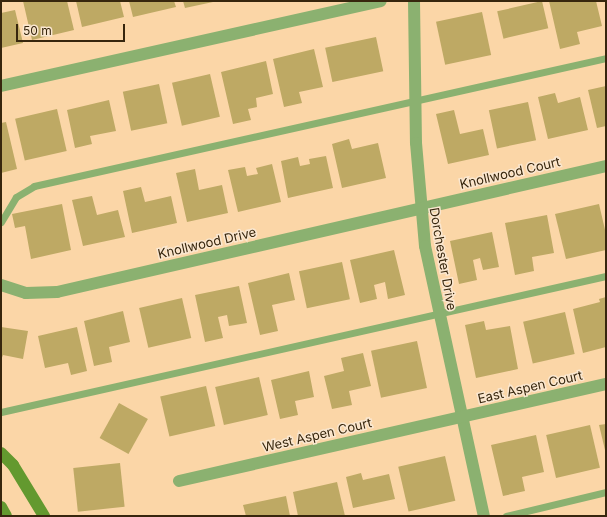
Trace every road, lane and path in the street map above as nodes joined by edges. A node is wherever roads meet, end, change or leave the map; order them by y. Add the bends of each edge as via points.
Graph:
1 (381, 1) edge
2 (414, 1) edge
3 (606, 58) edge
4 (1, 86) edge
5 (415, 100) junction
6 (606, 166) edge
7 (420, 207) junction
8 (1, 222) edge
9 (606, 276) edge
10 (1, 285) edge
11 (438, 314) junction
12 (606, 384) edge
13 (1, 412) edge
14 (461, 417) junction
15 (1, 453) edge
16 (179, 481) dead end
17 (606, 492) edge
18 (1, 508) edge
19 (6, 516) edge
20 (44, 516) edge
21 (484, 516) edge
22 (506, 516) edge

1 - 4 street
2 - 5 street, Dorchester Drive
3 - 5 lane
5 - 7 street, Dorchester Drive
5 - 8 lane via 34,186 16,197
6 - 7 street, Knollwood Court
7 - 10 street, Knollwood Drive via 57,292 26,293
7 - 11 street, Dorchester Drive
9 - 11 lane
11 - 13 lane
11 - 14 street, Dorchester Drive
12 - 14 street, East Aspen Court
14 - 16 street, West Aspen Court
14 - 21 street, Dorchester Drive
15 - 20 main road via 13,466
17 - 22 lane
18 - 19 main road

